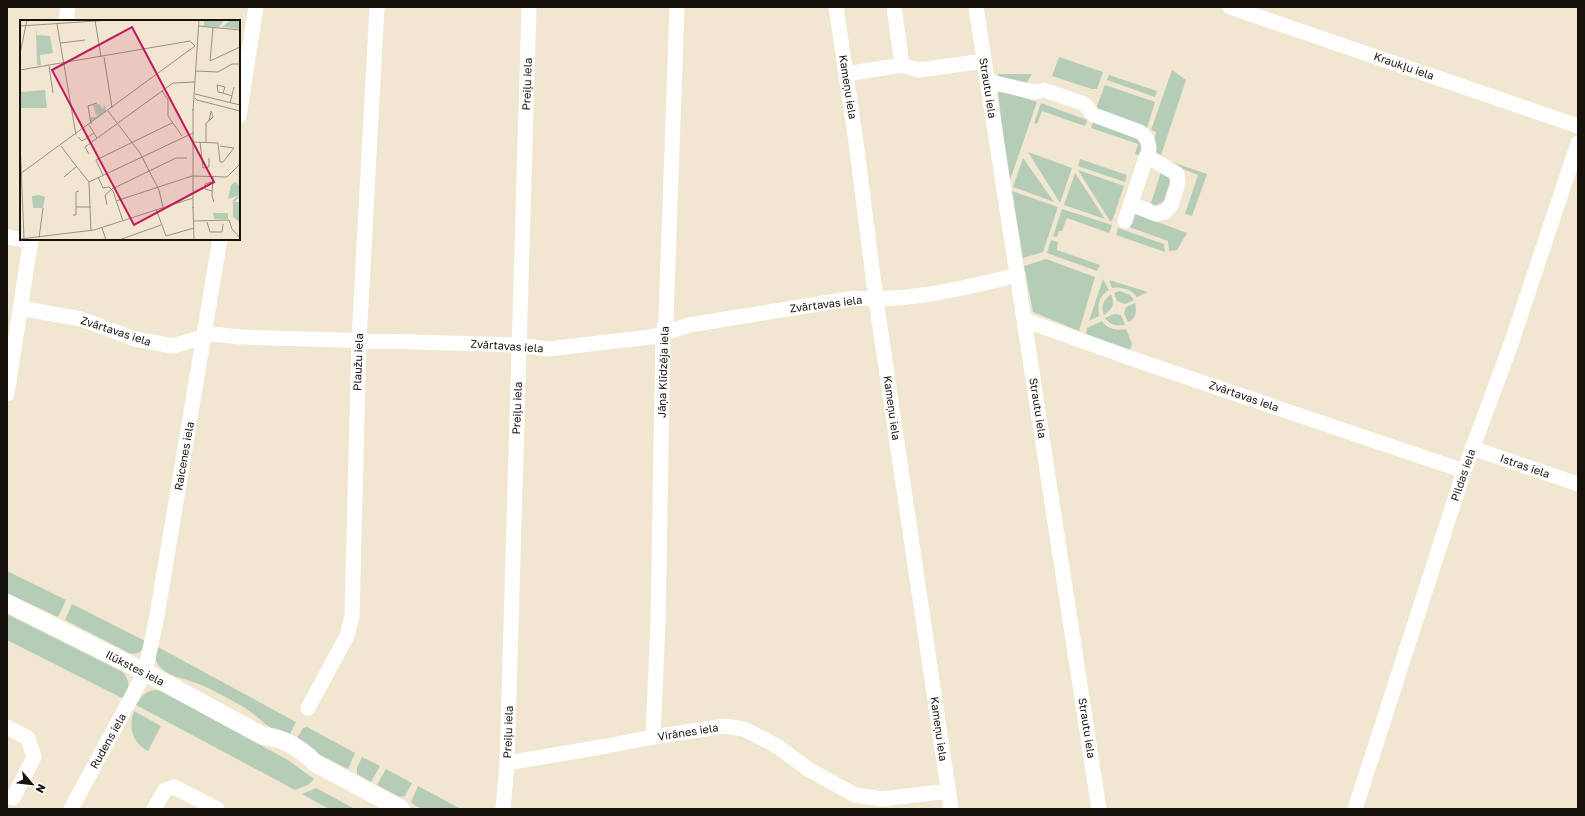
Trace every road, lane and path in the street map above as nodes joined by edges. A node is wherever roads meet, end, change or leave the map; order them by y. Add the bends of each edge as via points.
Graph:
1 (68, 7) edge
2 (256, 7) edge
3 (377, 7) edge
4 (529, 7) edge
5 (678, 7) edge
6 (836, 7) edge
7 (894, 7) edge
8 (976, 7) edge
9 (1230, 7) edge
10 (66, 20) edge
11 (984, 61) junction
12 (902, 65) junction
13 (846, 74) junction
14 (987, 81) junction
15 (240, 110) edge
16 (1578, 126) edge
17 (1578, 143) edge
18 (1147, 156) junction
19 (1131, 204) junction
20 (1125, 221) dead end
21 (7, 236) edge
22 (20, 238) edge
23 (31, 240) edge
24 (220, 240) edge
25 (1018, 275) junction
26 (876, 300) junction
27 (20, 308) junction
28 (1024, 320) junction
29 (663, 334) junction
30 (204, 336) junction
31 (359, 340) junction
32 (518, 345) junction
33 (7, 394) edge
34 (1472, 448) junction
35 (1464, 471) junction
36 (1578, 484) edge
37 (7, 603) edge
38 (145, 672) junction
39 (308, 708) dead end
40 (7, 727) edge
41 (653, 737) junction
42 (507, 763) junction
43 (948, 791) junction
44 (14, 800) edge
45 (71, 809) edge
46 (154, 809) edge
47 (217, 809) edge
48 (401, 809) edge
49 (503, 809) edge
50 (951, 809) edge
51 (1099, 809) edge
52 (1355, 809) edge

1 - 10 street
2 - 15 street
3 - 31 street, Plaužu iela
4 - 32 street, Preiļu iela
5 - 29 street, Jāņa Klīdzēja iela via 666,319
6 - 13 street, Kameņu iela
7 - 12 street
8 - 11 street, Strautu iela
9 - 16 street, Kraukļu iela
11 - 12 street via 919,70
11 - 14 street, Strautu iela
12 - 13 street
13 - 26 street, Kameņu iela
14 - 18 street via 1029,91 1044,90 1082,103 1088,106 1094,115 1146,136 1149,149
14 - 25 street, Strautu iela
17 - 34 street, Pildas iela via 1511,344
18 - 19 street
18 - 19 street via 1177,174 1178,184 1171,205 1165,212 1156,214
19 - 20 street
21 - 22 street
23 - 27 street
24 - 30 street, Raicenes iela
25 - 26 street, Zvārtavas iela via 966,288
25 - 28 street, Strautu iela
26 - 29 street, Zvārtavas iela via 855,298 689,324
26 - 43 street, Kameņu iela
27 - 30 street, Zvārtavas iela via 81,319 152,343 173,346
27 - 33 street
28 - 35 street, Zvārtavas iela
28 - 51 street, Strautu iela
29 - 32 street, Zvārtavas iela via 548,349
29 - 41 street, Jāņa Klīdzēja iela via 658,624
30 - 31 street, Zvārtavas iela via 213,334
30 - 38 street, Raicenes iela via 156,621
31 - 32 street, Zvārtavas iela
31 - 39 street, Plaužu iela via 352,616 347,636
32 - 42 street, Preiļu iela
34 - 35 street, Pildas iela
34 - 36 street, Istras iela
35 - 52 street, Pildas iela
37 - 38 street, Ilūkstes iela
38 - 45 street, Rudens iela
38 - 48 street, Ilūkstes iela via 263,736 269,745 301,762 315,763
40 - 44 street via 28,738 34,757
41 - 42 street, Virānes iela
41 - 43 street, Virānes iela via 717,726 744,729 777,746 808,769 854,795 882,799
42 - 49 street, Preiļu iela
43 - 50 street, Kameņu iela
46 - 47 street via 165,790 174,788

